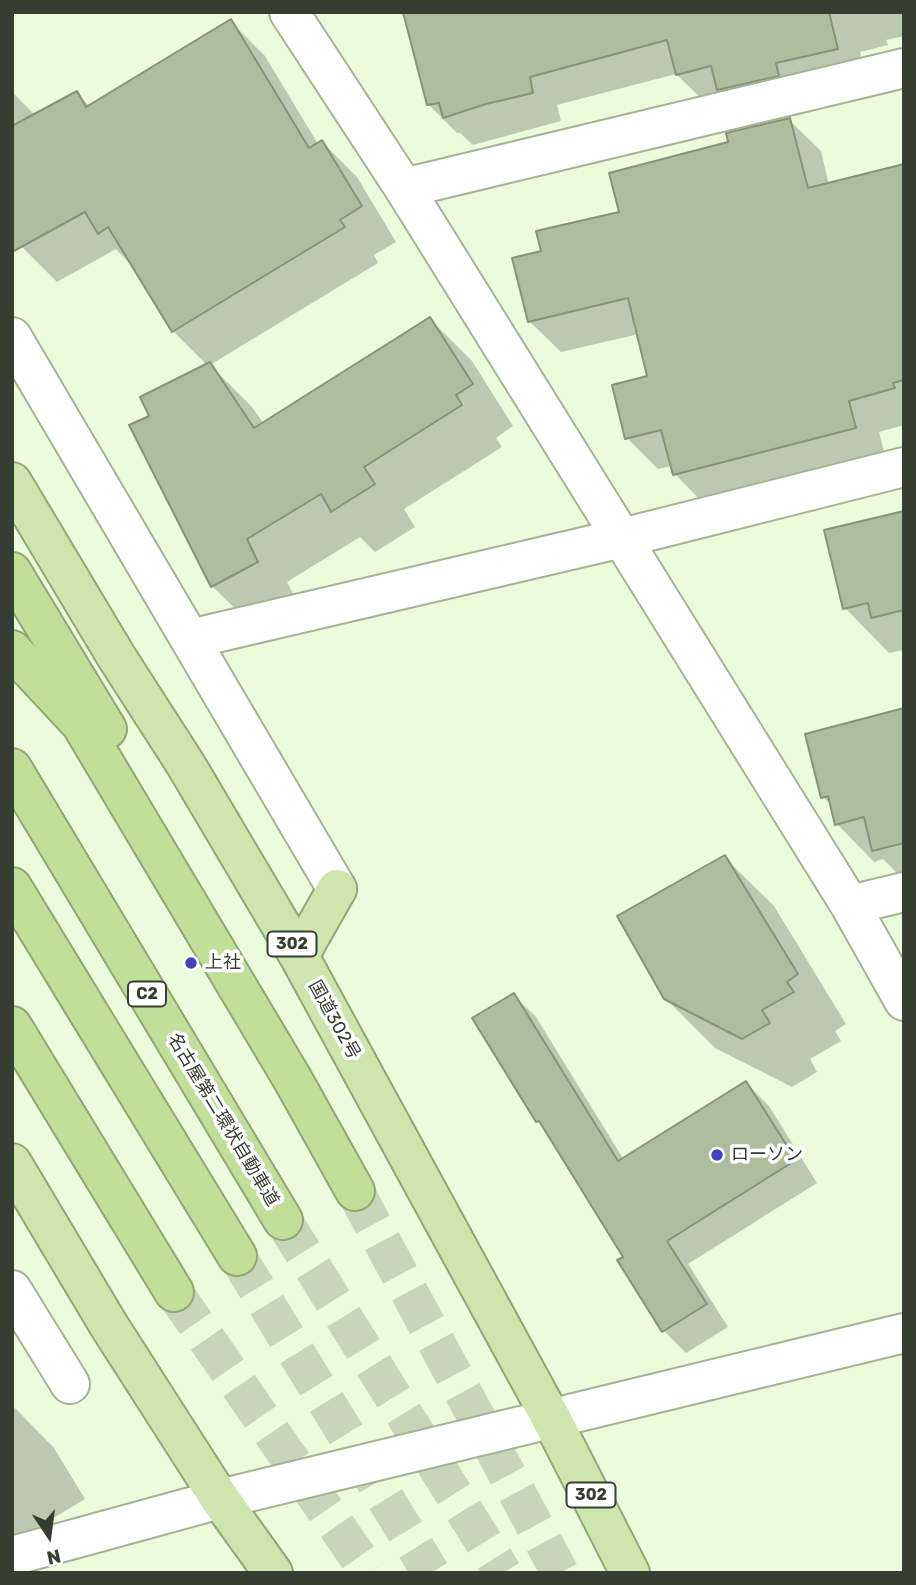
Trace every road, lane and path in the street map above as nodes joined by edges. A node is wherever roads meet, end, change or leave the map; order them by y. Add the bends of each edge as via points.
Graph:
1 (289, 12) edge
2 (904, 68) edge
3 (404, 188) junction
4 (12, 337) edge
5 (904, 467) edge
6 (12, 482) edge
7 (622, 538) junction
8 (12, 572) edge
9 (190, 639) junction
10 (12, 650) edge
11 (12, 768) edge
12 (12, 887) edge
13 (337, 889) joint
14 (904, 892) edge
15 (850, 905) junction
16 (299, 956) junction
17 (904, 1001) edge
18 (12, 1027) edge
19 (293, 1080) junction
20 (12, 1163) edge
21 (355, 1191) tunnel mouth
22 (283, 1220) tunnel mouth
23 (237, 1256) tunnel mouth
24 (12, 1290) edge
25 (174, 1292) tunnel mouth
26 (904, 1334) edge
27 (70, 1384) dead end
28 (551, 1418) junction
29 (220, 1499) junction
30 (12, 1556) edge
31 (273, 1573) edge
32 (630, 1573) edge

1 - 3 street
2 - 3 street
3 - 7 street
4 - 9 street
5 - 7 street
6 - 16 highway, 国道302号 / 302
7 - 9 street
7 - 15 street
8 - 19 highway via 230,940
9 - 13 street
10 - 19 highway via 81,724
11 - 22 highway, 名古屋第二環状自動車道 / C2
12 - 23 highway
13 - 16 highway
14 - 15 street
15 - 17 street
16 - 28 highway, 国道302号 / 302
18 - 25 highway
19 - 21 highway
20 - 29 highway
24 - 27 street
26 - 28 street
28 - 29 street
28 - 32 highway, 国道302号 / 302
29 - 30 street
29 - 31 highway

